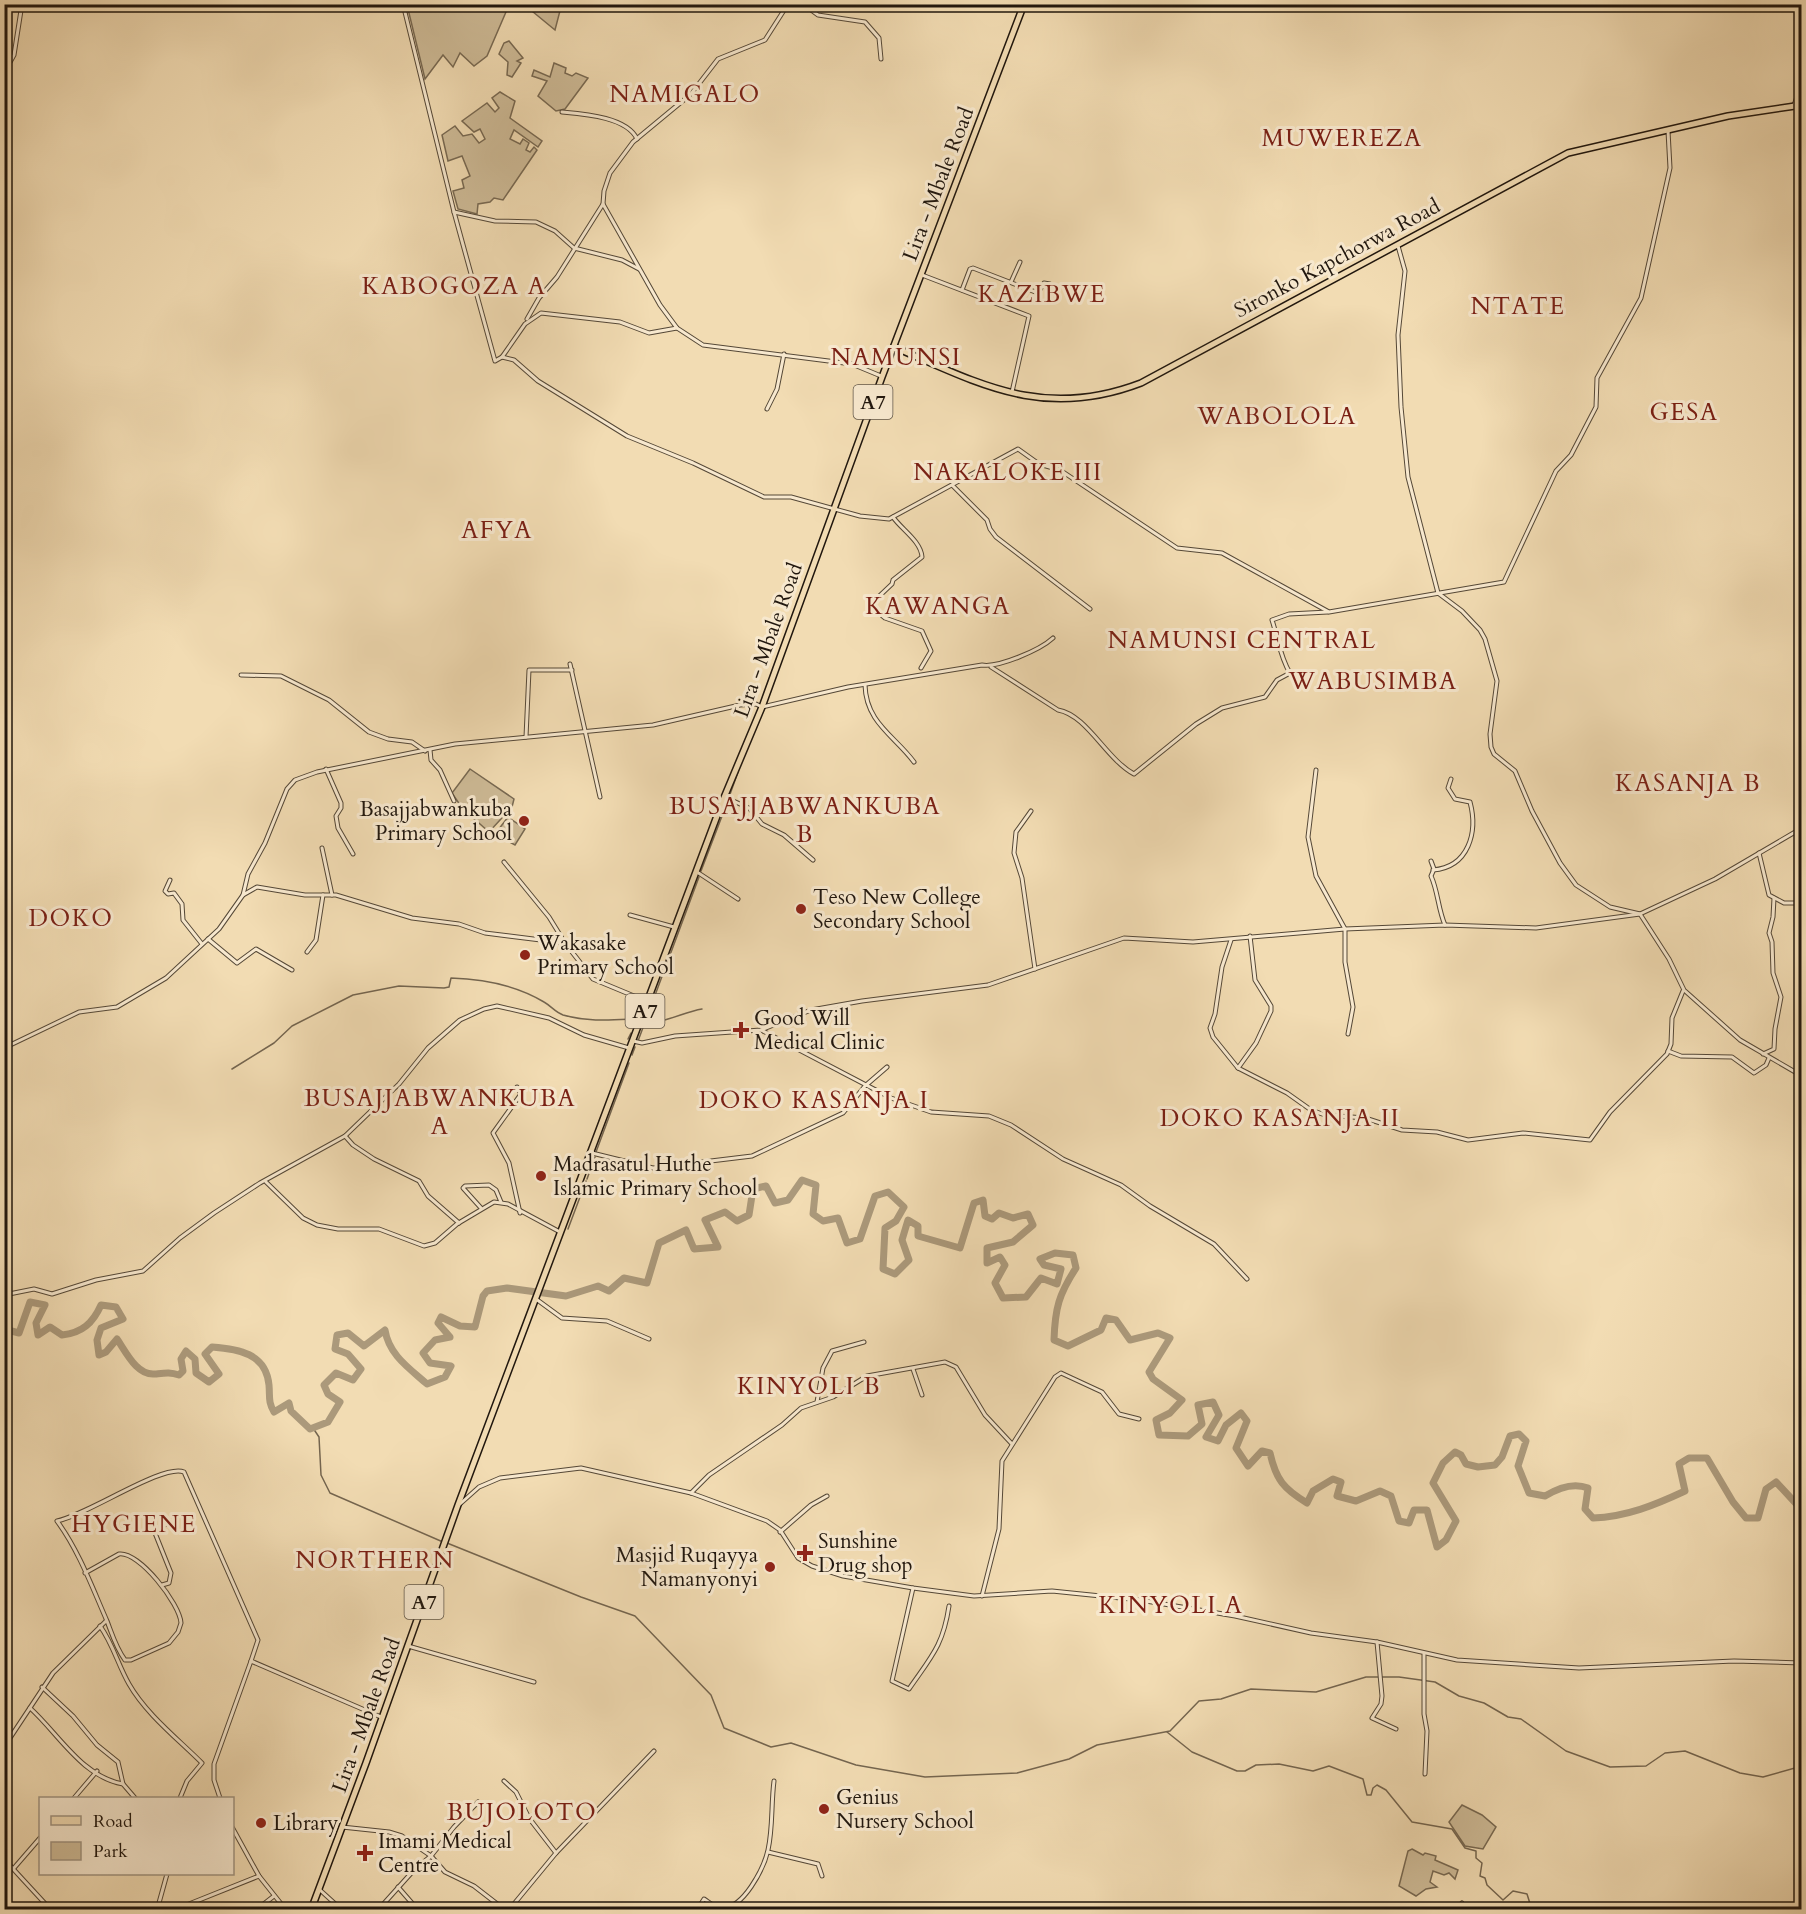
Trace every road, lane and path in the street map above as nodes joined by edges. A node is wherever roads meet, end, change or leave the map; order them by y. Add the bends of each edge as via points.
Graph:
1 (22, 4) edge
2 (403, 4) edge
3 (788, 4) edge
4 (803, 4) edge
5 (1024, 4) edge
6 (881, 58) dead end
7 (4, 73) edge
8 (1802, 83) edge
9 (1794, 105) junction
10 (1802, 105) edge
11 (562, 112) dead end
12 (1668, 130) junction
13 (637, 139) junction
14 (603, 204) junction
15 (454, 212) junction
16 (1397, 244) junction
17 (574, 248) junction
18 (1020, 262) dead end
19 (641, 271) junction
20 (921, 274) junction
21 (1011, 283) junction
22 (1050, 284) dead end
23 (962, 290) junction
24 (525, 324) junction
25 (677, 328) junction
26 (894, 347) junction
27 (784, 354) junction
28 (502, 357) junction
29 (882, 376) junction
30 (1012, 392) junction
31 (767, 409) dead end
32 (952, 485) junction
33 (833, 509) junction
34 (893, 517) junction
35 (1438, 593) junction
36 (1090, 609) dead end
37 (1328, 612) junction
38 (1053, 638) dead end
39 (570, 664) dead end
40 (991, 667) junction
41 (921, 668) dead end
42 (572, 670) junction
43 (242, 675) dead end
44 (865, 685) junction
45 (762, 707) junction
46 (586, 731) junction
47 (526, 737) junction
48 (430, 750) junction
49 (425, 751) junction
50 (914, 762) dead end
51 (326, 770) junction
52 (1316, 770) dead end
53 (1451, 779) dead end
54 (600, 797) dead end
55 (723, 800) junction
56 (454, 801) dead end
57 (1031, 811) dead end
58 (1802, 828) edge
59 (322, 848) dead end
60 (1759, 853) junction
61 (353, 854) dead end
62 (813, 860) dead end
63 (1431, 861) dead end
64 (504, 862) dead end
65 (1433, 870) junction
66 (697, 871) junction
67 (170, 880) dead end
68 (243, 895) junction
69 (323, 895) junction
70 (332, 895) junction
71 (1774, 898) junction
72 (738, 899) dead end
73 (1802, 903) edge
74 (1640, 914) junction
75 (630, 915) dead end
76 (1445, 925) junction
77 (676, 928) junction
78 (1345, 929) junction
79 (1250, 936) junction
80 (208, 939) junction
81 (1231, 940) junction
82 (565, 943) junction
83 (202, 944) junction
84 (307, 952) dead end
85 (1035, 969) junction
86 (292, 970) dead end
87 (1684, 990) junction
88 (648, 1002) junction
89 (761, 1030) junction
90 (1348, 1034) dead end
91 (633, 1041) junction
92 (4, 1048) edge
93 (630, 1048) junction
94 (1668, 1051) junction
95 (1762, 1054) junction
96 (1769, 1058) junction
97 (887, 1067) dead end
98 (1238, 1068) junction
99 (1802, 1076) edge
100 (865, 1086) junction
101 (517, 1087) dead end
102 (345, 1136) junction
103 (592, 1153) junction
104 (266, 1182) junction
105 (501, 1202) junction
106 (481, 1208) junction
107 (520, 1212) junction
108 (459, 1223) junction
109 (562, 1233) junction
110 (1247, 1279) dead end
111 (4, 1295) edge
112 (536, 1296) junction
113 (649, 1339) dead end
114 (864, 1342) dead end
115 (913, 1369) junction
116 (922, 1395) dead end
117 (817, 1402) junction
118 (1139, 1419) dead end
119 (1012, 1444) junction
120 (691, 1493) junction
121 (826, 1496) dead end
122 (458, 1505) junction
123 (168, 1522) dead end
124 (780, 1532) junction
125 (85, 1573) junction
126 (161, 1585) junction
127 (913, 1588) junction
128 (982, 1596) junction
129 (949, 1606) dead end
130 (106, 1620) junction
131 (100, 1626) junction
132 (1377, 1642) junction
133 (408, 1646) junction
134 (1424, 1654) junction
135 (251, 1662) junction
136 (1802, 1663) edge
137 (534, 1682) dead end
138 (42, 1687) junction
139 (29, 1707) junction
140 (381, 1717) junction
141 (1396, 1729) dead end
142 (4, 1747) edge
143 (654, 1751) dead end
144 (97, 1771) junction
145 (1425, 1774) dead end
146 (504, 1781) dead end
147 (774, 1781) dead end
148 (123, 1784) junction
149 (75, 1797) edge
150 (134, 1797) edge
151 (180, 1797) edge
152 (220, 1797) edge
153 (478, 1802) dead end
154 (342, 1827) junction
155 (234, 1831) edge
156 (39, 1839) edge
157 (768, 1852) junction
158 (556, 1853) junction
159 (431, 1857) junction
160 (4, 1859) edge
161 (8, 1863) junction
162 (4, 1866) edge
163 (14, 1869) junction
164 (167, 1875) edge
165 (259, 1876) junction
166 (822, 1876) dead end
167 (398, 1887) junction
168 (320, 1890) junction
169 (274, 1896) junction
170 (1462, 1903) dead end
171 (51, 1910) edge
172 (157, 1910) edge
173 (174, 1910) edge
174 (256, 1910) edge
175 (286, 1910) edge
176 (310, 1910) edge
177 (342, 1910) edge
178 (378, 1910) edge
179 (418, 1910) edge
180 (507, 1910) edge
181 (698, 1910) edge
182 (1456, 1910) edge

1 - 7 street via 14,56
2 - 15 street
3 - 13 street via 765,40 718,59 691,94
4 - 6 street via 818,15 865,22 879,38
5 - 20 main road, Lira - Mbale Road / A7
8 - 9 street
9 - 10 main road, Sironko Kapchorwa Road
9 - 12 main road, Sironko Kapchorwa Road
11 - 13 street via 617,121 633,131
12 - 16 main road, Sironko Kapchorwa Road via 1562,156
12 - 35 street via 1670,168 1641,298 1598,378 1596,408 1571,455 1556,471 1504,582
13 - 14 street via 610,173
14 - 17 street
14 - 19 street
15 - 17 street via 495,221 536,222 555,231
15 - 28 street via 495,361
16 - 30 main road, Sironko Kapchorwa Road via 1141,383 1112,394 1077,400
16 - 35 street via 1405,271 1398,334 1408,477
17 - 19 street via 622,260
17 - 24 street
18 - 21 street
19 - 25 street
20 - 23 street
20 - 26 main road, Lira - Mbale Road / A7
21 - 22 street via 1038,293 1044,283
21 - 23 street via 973,267
23 - 30 street via 1029,316
24 - 25 street via 541,313 620,322 649,333
24 - 28 street
25 - 27 street via 714,348
26 - 29 main road, Lira - Mbale Road / A7
26 - 30 main road, Sironko Kapchorwa Road
27 - 29 street via 852,364
27 - 31 street via 777,389
28 - 33 street via 514,360 538,381 627,436 764,497 791,497
29 - 33 main road, Lira - Mbale Road / A7
32 - 34 street
32 - 36 street via 987,520 996,537
32 - 37 street via 1018,448 1039,464 1060,470 1177,548 1222,553
33 - 34 street via 860,516
33 - 45 main road, Lira - Mbale Road / A7
34 - 41 street via 916,542 922,557 893,580 873,602 873,608 885,618 922,631 931,651
35 - 37 street
35 - 74 street via 1462,611 1485,639 1497,681 1491,747 1515,771 1560,863 1576,885 1591,896 1610,907
37 - 40 street via 1289,614 1272,620 1281,659 1290,673 1277,680 1264,697 1222,708 1196,724 1134,774 1069,713 1058,710
38 - 40 street via 1031,652
39 - 42 street
40 - 44 street via 982,665
42 - 46 street
42 - 47 street via 529,670
43 - 49 street via 281,676 340,707 369,732 412,741
44 - 45 street
44 - 50 street via 880,728
45 - 46 street via 724,707 653,725
45 - 55 main road, Lira - Mbale Road / A7
46 - 47 street
46 - 54 street
47 - 48 street
48 - 49 street
48 - 56 street via 431,760
49 - 51 street
51 - 61 street via 341,803 336,816 338,828
51 - 68 street via 299,778 288,789 248,874
52 - 78 street via 1308,829 1312,859 1322,891
53 - 65 street via 1448,788 1455,799 1470,802 1470,846 1452,864
55 - 62 street via 749,808 762,824 781,833
55 - 66 main road, Lira - Mbale Road / A7
57 - 85 street via 1016,832 1014,853 1022,878
58 - 60 street
59 - 70 street
60 - 71 street via 1768,895
60 - 74 street via 1715,879
63 - 65 street
64 - 82 street
65 - 76 street via 1437,906
66 - 72 street
66 - 77 main road, Lira - Mbale Road / A7
67 - 83 street via 165,891 174,893 180,901 183,920
68 - 69 street via 265,886
68 - 80 street
69 - 70 street
69 - 84 street via 316,940
70 - 82 street via 412,918 459,924 485,933
71 - 73 street via 1784,903
71 - 95 street via 1769,933 1780,1011 1774,1029 1774,1048
74 - 76 street via 1536,928
74 - 87 street
75 - 77 street
76 - 78 street
77 - 88 main road, Lira - Mbale Road / A7
78 - 79 street
78 - 90 street via 1345,962 1353,1007
79 - 81 street
79 - 98 street via 1255,980 1271,1011 1256,1043
80 - 83 street
80 - 86 street via 237,963 255,949
81 - 85 street via 1124,938
81 - 98 street via 1210,1028
82 - 88 street via 597,982
83 - 92 street via 166,978 117,1007 79,1012
85 - 89 street via 988,985 811,1010
87 - 94 street via 1672,1018
87 - 95 street via 1740,1041
88 - 91 main road, Lira - Mbale Road / A7
89 - 91 street
89 - 100 street
91 - 93 main road, Lira - Mbale Road / A7
93 - 102 street via 584,1035 549,1018 494,1006 451,1027
93 - 103 main road, Lira - Mbale Road / A7
94 - 96 street via 1681,1056 1732,1057 1754,1073
94 - 98 street via 1610,1112 1590,1140 1523,1133 1462,1140 1437,1132 1402,1130 1365,1118 1325,1115
95 - 96 street
96 - 99 street
97 - 100 street
100 - 103 street via 840,1115 752,1156 653,1168
100 - 110 street via 931,1112 989,1116 1011,1125 1056,1155 1121,1185 1214,1244
101 - 107 street via 521,1094 493,1133 509,1162
102 - 104 street
102 - 108 street via 363,1153 419,1181 428,1196
103 - 109 main road, Lira - Mbale Road / A7
104 - 108 street via 307,1221 331,1228 379,1229 424,1246 435,1244
104 - 111 street via 180,1238 138,1274 99,1279 52,1294 34,1289
105 - 106 street
105 - 106 street via 489,1185 465,1186
105 - 107 street
106 - 108 street
107 - 109 street
109 - 112 main road, Lira - Mbale Road / A7
112 - 113 street via 562,1318 607,1321
112 - 122 main road, Lira - Mbale Road / A7
114 - 117 street via 832,1351 823,1368
115 - 116 street
115 - 117 street via 867,1377
115 - 119 street via 952,1363 985,1415
117 - 120 street via 801,1408 709,1474
118 - 119 street via 1119,1414 1102,1392 1061,1373
119 - 128 street via 1002,1464 999,1529
120 - 122 street via 574,1468 500,1478 479,1487
120 - 124 street via 767,1521
121 - 124 street
122 - 133 main road, Lira - Mbale Road / A7
123 - 126 street via 154,1533 171,1573 169,1583
124 - 127 street via 798,1558 812,1566 843,1576
125 - 126 street via 123,1553
125 - 130 street
125 - 135 street via 76,1549 57,1521 92,1509 160,1473 184,1472 258,1640
126 - 130 street via 180,1616 178,1632 169,1643 126,1660
127 - 128 street
127 - 129 street via 892,1681 895,1684 909,1689 929,1662 944,1637
128 - 132 street via 1038,1591 1092,1594
130 - 131 street
131 - 138 street
131 - 151 street via 139,1699 202,1763 187,1781
132 - 134 street
132 - 141 street via 1381,1704 1372,1718
133 - 137 street
133 - 140 main road, Lira - Mbale Road / A7
134 - 136 street via 1457,1660 1579,1668 1744,1660
134 - 145 street
135 - 140 street
135 - 152 street via 214,1764
138 - 139 street
138 - 148 street via 118,1762
139 - 142 street
139 - 144 street via 65,1748
140 - 154 main road, Lira - Mbale Road / A7
143 - 158 street
144 - 148 street via 110,1781
144 - 149 street
146 - 158 street via 516,1792 529,1818
147 - 157 street
148 - 150 street
153 - 159 street
154 - 159 street via 395,1834
154 - 168 main road, Lira - Mbale Road / A7
155 - 165 street
156 - 163 street
157 - 166 street via 818,1864
157 - 181 street via 751,1887 741,1898 722,1908 705,1899
158 - 180 street
159 - 167 street
159 - 180 street via 445,1872 474,1886
160 - 161 street
161 - 162 street
161 - 163 street
163 - 171 street
164 - 172 street
165 - 169 street
165 - 173 street
167 - 178 street
167 - 179 street
168 - 176 main road, Lira - Mbale Road / A7
168 - 177 street
169 - 174 street
169 - 175 street
170 - 182 street

